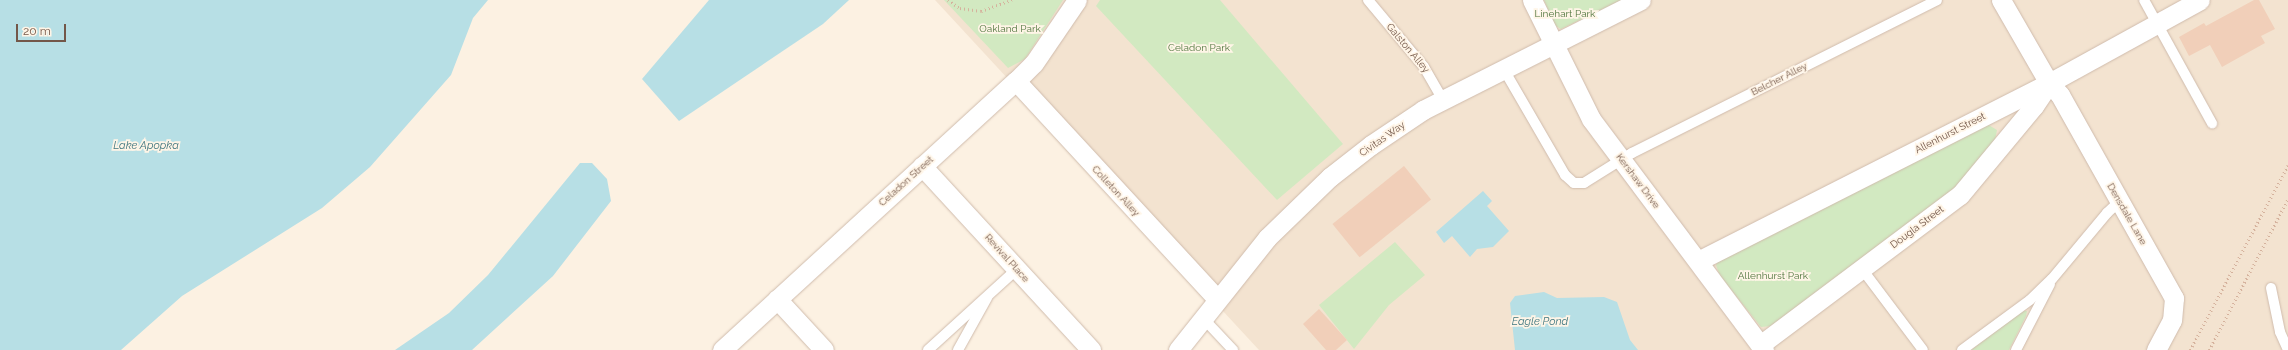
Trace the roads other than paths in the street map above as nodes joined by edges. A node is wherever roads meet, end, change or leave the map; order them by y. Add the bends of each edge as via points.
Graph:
1 (1077, 0) edge
2 (1368, 0) edge
3 (1532, 0) edge
4 (1641, 0) edge
5 (1936, 0) edge
6 (2001, 0) edge
7 (2144, 0) edge
8 (2200, 0) edge
9 (2157, 24) junction
10 (1554, 43) junction
11 (1503, 68) junction
12 (1016, 81) junction
13 (2049, 83) junction
14 (1444, 100) junction
15 (2212, 123) dead end
16 (1622, 160) junction
17 (922, 166) junction
18 (2120, 201) junction
19 (1698, 261) junction
20 (1017, 269) junction
21 (1862, 269) junction
22 (2052, 280) junction
23 (2271, 288) dead end
24 (988, 295) junction
25 (777, 300) junction
26 (1217, 300) junction
27 (1203, 318) junction
28 (1762, 347) edge
29 (722, 350) edge
30 (824, 350) edge
31 (928, 350) edge
32 (958, 350) edge
33 (1091, 350) edge
34 (1178, 350) edge
35 (1233, 350) edge
36 (1923, 350) edge
37 (1962, 350) edge
38 (2016, 350) edge
39 (2156, 350) edge
40 (2288, 350) edge

1 - 12 street, Celadon Street via 1034,63
2 - 14 lane, Galston Alley via 1424,67
3 - 10 street, Kershaw Drive
4 - 10 street, Civitas Way
5 - 16 lane, Belcher Alley
6 - 13 street, Densdale Lane
7 - 9 lane
8 - 9 street, Allenhurst Street
9 - 13 street, Allenhurst Street
9 - 15 lane
10 - 11 street, Civitas Way
10 - 16 street, Kershaw Drive via 1591,119
11 - 14 street, Civitas Way
11 - 16 lane, Belcher Alley via 1565,175 1574,183 1584,183
12 - 17 street, Celadon Street
12 - 26 street, Colleton Alley
13 - 18 street, Densdale Lane via 2060,95
13 - 19 street, Allenhurst Street
13 - 21 street, Dougla Street via 2034,106 1960,195
14 - 26 street, Civitas Way via 1370,145 1330,177 1267,238
16 - 19 street, Kershaw Drive
17 - 20 street, Revival Place
17 - 25 street, Celadon Street
18 - 22 lane via 2107,213
18 - 39 street, Densdale Lane via 2174,298 2172,320
19 - 28 street, Kershaw Drive
20 - 24 lane
20 - 33 street, Revival Place
21 - 28 street, Dougla Street
21 - 36 lane
22 - 37 lane via 2030,300
22 - 38 lane
23 - 40 lane via 2280,332
24 - 31 lane
24 - 32 lane via 986,304
25 - 29 street, Celadon Street
25 - 30 street
26 - 27 street, Civitas Way
27 - 34 street, Civitas Way
27 - 35 lane

